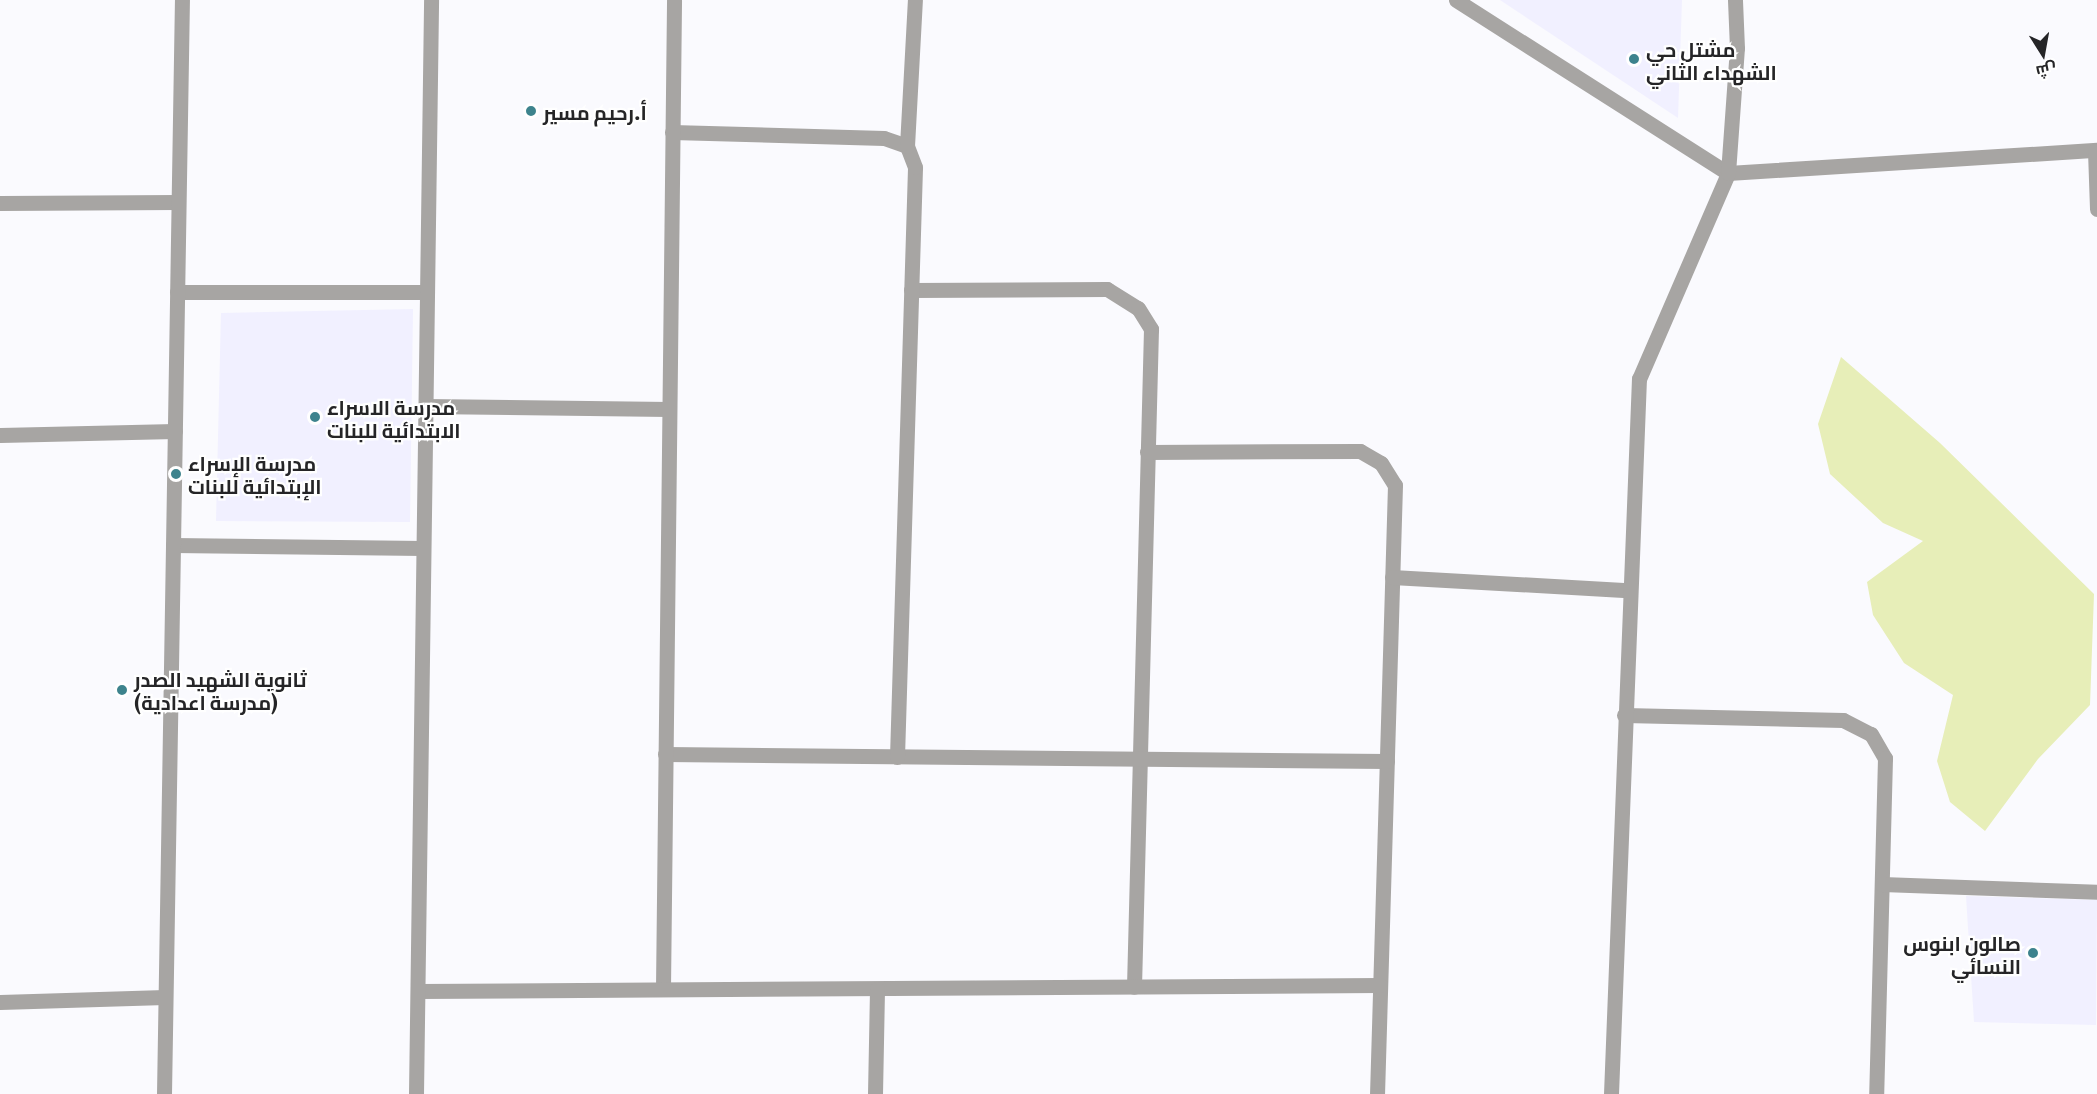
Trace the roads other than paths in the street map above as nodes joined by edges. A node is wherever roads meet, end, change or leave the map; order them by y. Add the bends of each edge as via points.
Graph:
1 (182, 0) edge
2 (431, 0) edge
3 (674, 0) edge
4 (915, 0) edge
5 (1456, 0) edge
6 (1735, 0) edge
7 (672, 132) junction
8 (907, 146) junction
9 (2096, 151) edge
10 (1728, 173) junction
11 (178, 202) junction
12 (0, 203) edge
13 (2097, 208) edge
14 (911, 290) junction
15 (177, 292) junction
16 (427, 292) junction
17 (425, 406) junction
18 (669, 409) junction
19 (175, 430) junction
20 (0, 435) edge
21 (1147, 452) junction
22 (173, 545) junction
23 (423, 548) junction
24 (1392, 577) junction
25 (1628, 590) junction
26 (1624, 715) junction
27 (665, 754) junction
28 (897, 757) junction
29 (1137, 759) junction
30 (1387, 761) junction
31 (1881, 884) junction
32 (2097, 892) edge
33 (1380, 985) junction
34 (1134, 987) junction
35 (663, 988) junction
36 (877, 989) junction
37 (418, 991) junction
38 (165, 997) junction
39 (0, 1002) edge
40 (164, 1094) edge
41 (416, 1094) edge
42 (875, 1094) edge
43 (1377, 1094) edge
44 (1611, 1094) edge
45 (1876, 1094) edge

1 - 11 street
2 - 16 street
3 - 7 street
4 - 8 street
5 - 10 street
6 - 10 street via 1737,48
7 - 8 street via 884,138
7 - 18 street
8 - 14 street via 915,167
9 - 10 street
9 - 13 street
10 - 25 street via 1639,379
11 - 12 street
11 - 15 street
14 - 21 street via 1107,288 1138,308 1151,329
14 - 28 street
15 - 16 street
15 - 19 street
16 - 17 street
17 - 18 street
17 - 23 street
18 - 27 street
19 - 20 street
19 - 22 street
21 - 24 street via 1360,451 1381,463 1395,485
21 - 29 street
22 - 23 street
22 - 38 street
23 - 37 street
24 - 25 street
24 - 30 street
25 - 26 street
26 - 31 street via 1843,720 1871,734 1885,758
26 - 44 street
27 - 28 street
27 - 35 street
28 - 29 street
29 - 30 street
29 - 34 street
30 - 33 street
31 - 32 street
31 - 45 street
33 - 34 street
33 - 43 street
34 - 36 street
35 - 36 street
35 - 37 street
36 - 42 street
37 - 41 street
38 - 39 street
38 - 40 street

